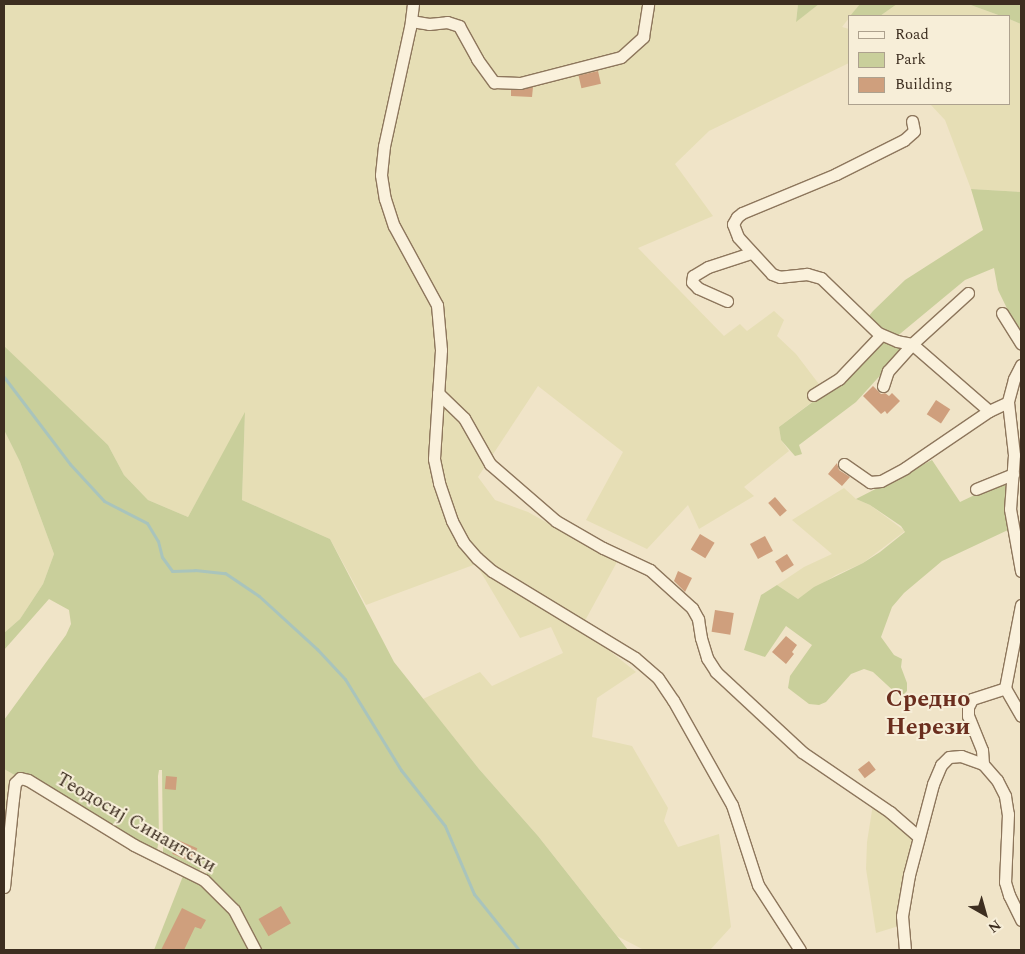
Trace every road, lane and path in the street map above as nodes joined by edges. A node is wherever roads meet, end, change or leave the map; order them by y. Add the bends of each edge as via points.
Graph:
1 (413, 4) edge
2 (648, 4) edge
3 (411, 21) junction
4 (912, 121) dead end
5 (751, 253) junction
6 (968, 293) dead end
7 (727, 301) dead end
8 (1002, 313) dead end
9 (882, 335) junction
10 (1021, 343) edge
11 (912, 344) junction
12 (1021, 365) edge
13 (883, 386) dead end
14 (438, 393) junction
15 (813, 394) dead end
16 (1008, 402) junction
17 (990, 411) junction
18 (844, 464) dead end
19 (1013, 474) junction
20 (976, 489) dead end
21 (1021, 571) edge
22 (1021, 605) edge
23 (1006, 688) junction
24 (1021, 716) edge
25 (983, 764) junction
26 (920, 837) junction
27 (4, 888) edge
28 (1021, 920) edge
29 (255, 950) edge
30 (800, 950) edge
31 (905, 950) edge

1 - 3 street
2 - 3 street via 643,37 621,57 520,83 494,82 459,26 447,22
3 - 14 street via 384,146 381,175 394,226 437,305 441,350
4 - 5 street via 915,128 912,134 887,149 737,217 733,224 735,233
5 - 7 street via 708,267 693,276 692,282 698,288
5 - 9 street via 777,276 807,274 825,280
6 - 11 street
8 - 10 street
9 - 11 street
9 - 15 street via 839,378
11 - 13 street via 888,371
11 - 17 street
12 - 16 street
14 - 26 street via 464,418 490,464 556,521 650,570 680,596 698,619 707,658 716,672 802,752 890,812
14 - 30 street via 434,459 445,503 463,542 492,571 628,654 658,678 732,805 758,885
16 - 17 street
16 - 19 street via 1013,434
17 - 18 street via 905,468 876,483 866,481
19 - 20 street
19 - 21 street via 1010,509
22 - 23 street
23 - 24 street
23 - 25 street via 972,699 968,707 968,716 982,750
25 - 26 street via 961,756 949,757 941,765
25 - 28 street via 1005,796 1008,814 1005,882
26 - 31 street via 903,907
27 - 29 street, Теодосиј Синаитски via 15,783 20,778 134,845 204,880 234,910

